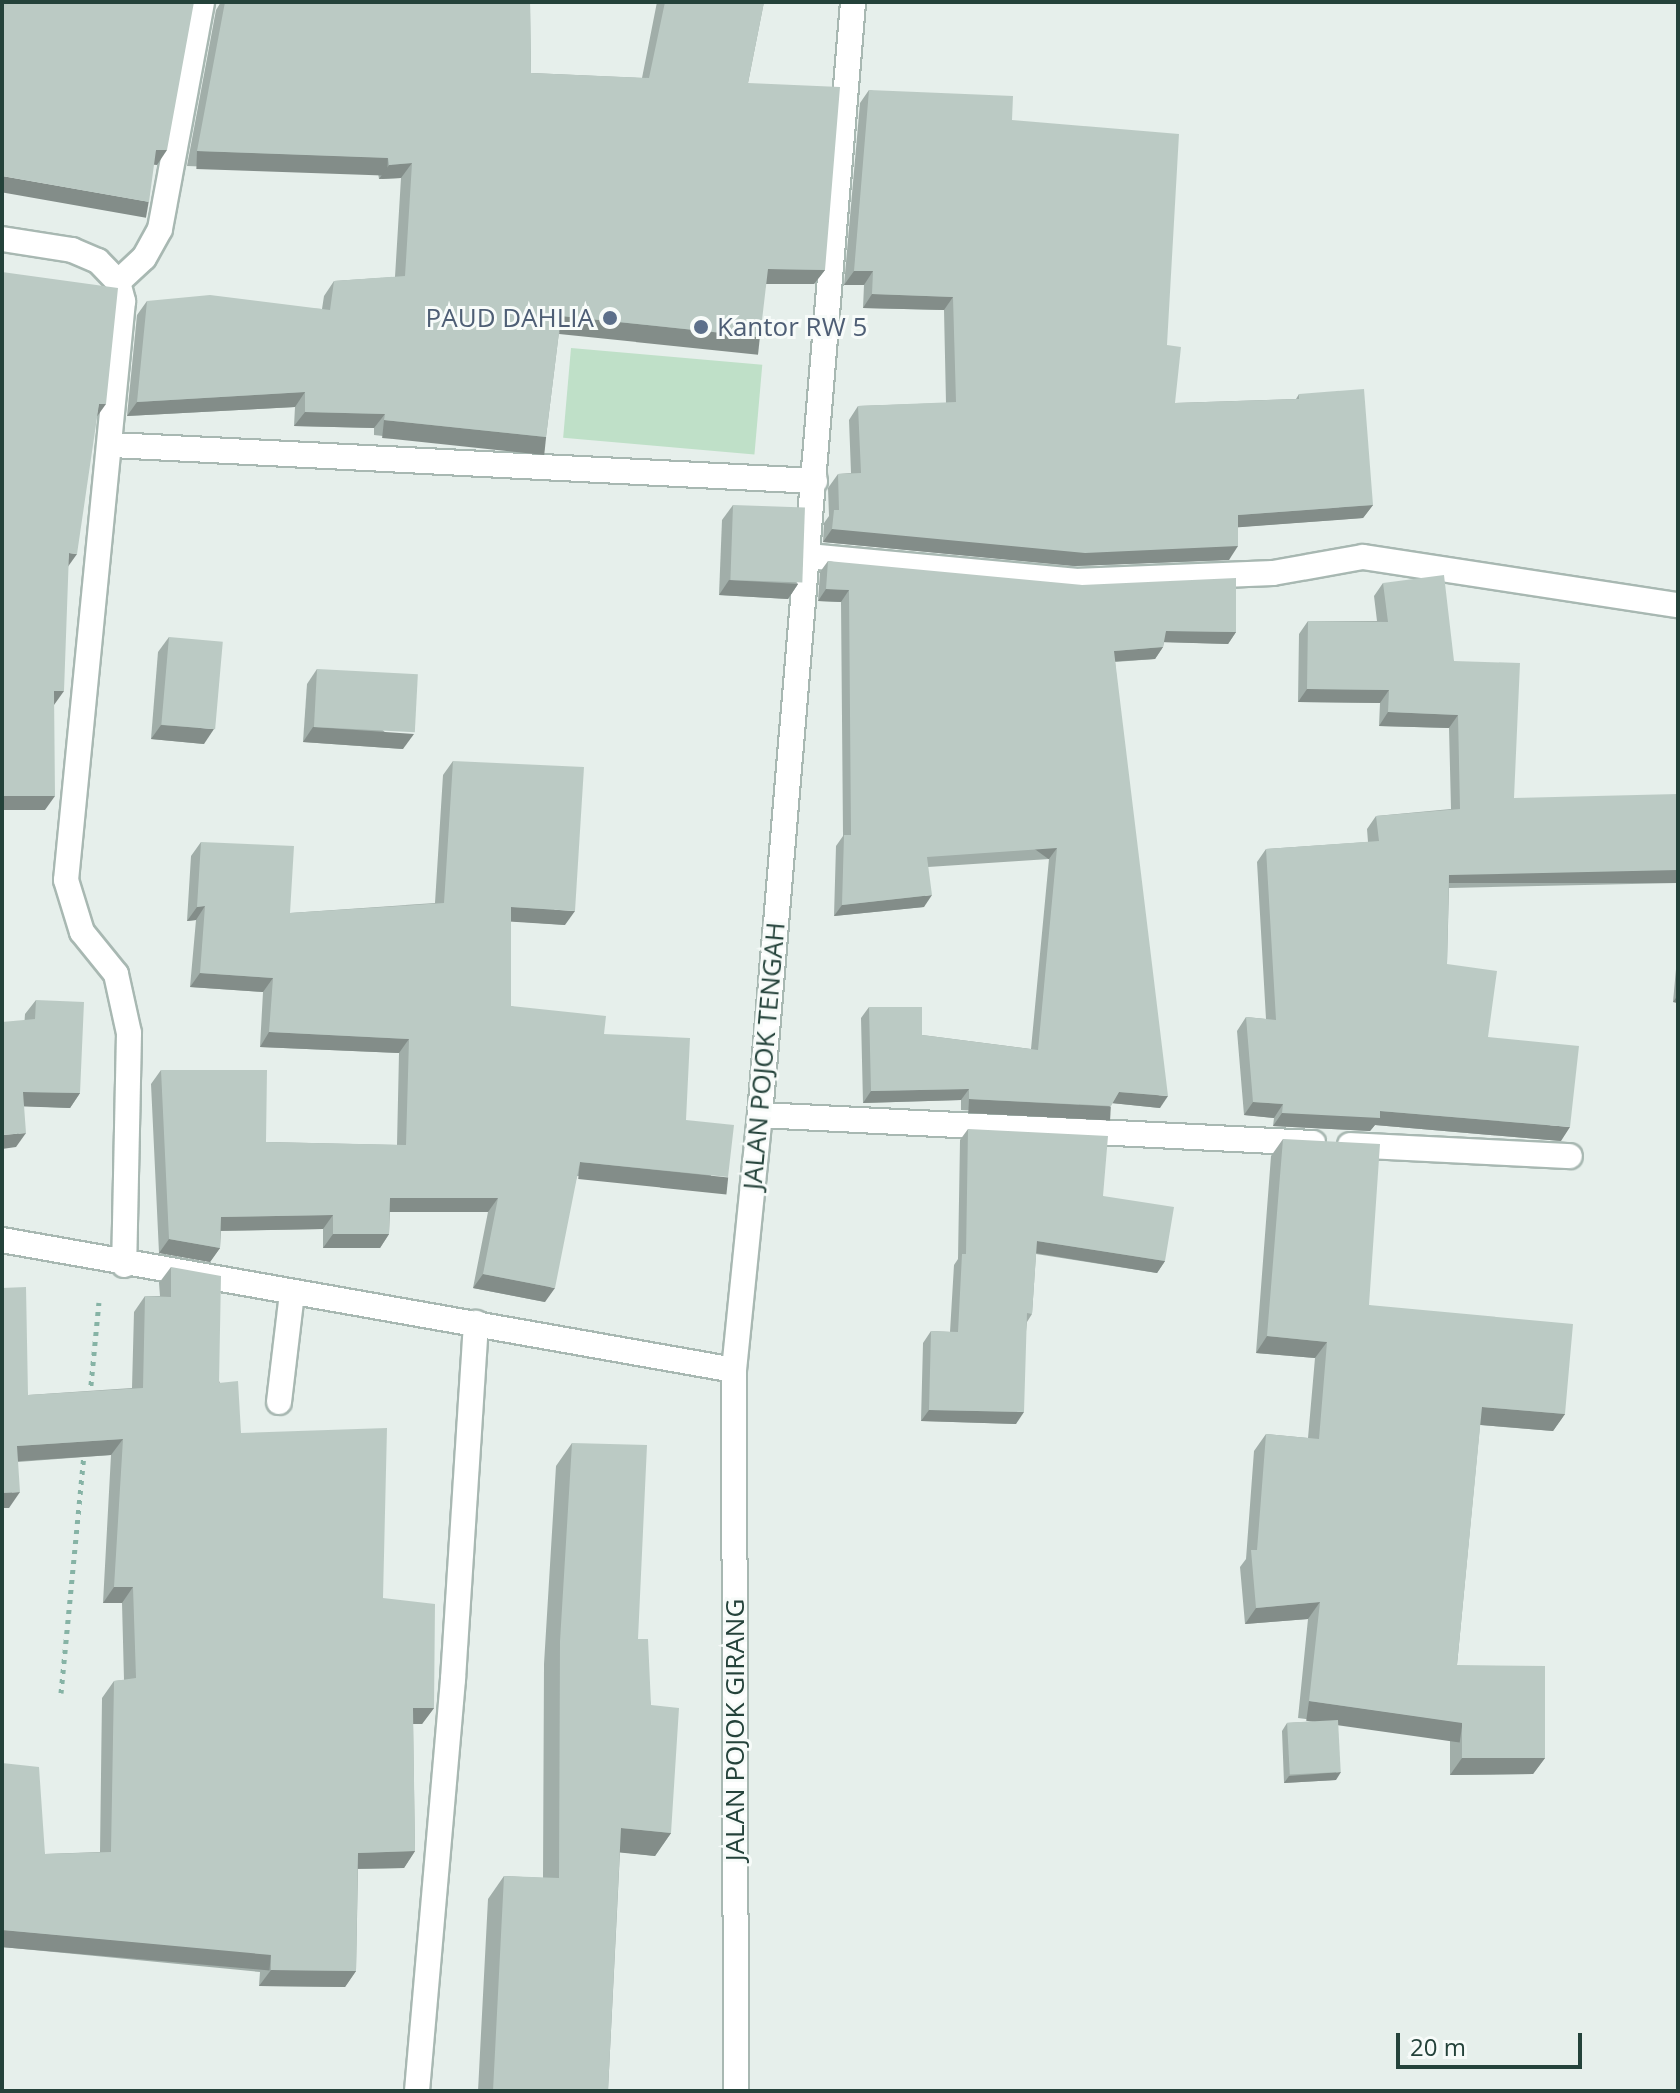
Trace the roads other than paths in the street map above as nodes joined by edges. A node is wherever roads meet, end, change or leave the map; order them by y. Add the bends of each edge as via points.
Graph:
1 (202, 2) edge
2 (853, 2) edge
3 (2, 239) edge
4 (118, 282) junction
5 (112, 445) junction
6 (815, 481) junction
7 (808, 556) junction
8 (1678, 605) edge
9 (760, 1115) junction
10 (1570, 1156) edge
11 (2, 1240) edge
12 (113, 1263) junction
13 (292, 1293) junction
14 (476, 1323) junction
15 (734, 1370) junction
16 (279, 1402) dead end
17 (417, 2091) edge
18 (736, 2091) edge

1 - 4 street via 160,229 144,258
2 - 6 street, JALAN POJOK TENGAH
3 - 4 street via 72,250 98,261
4 - 5 street via 124,330
5 - 6 street
5 - 12 street via 85,657 66,880 82,932 116,974 129,1033
6 - 7 street, JALAN POJOK TENGAH
7 - 8 street via 1075,581 1273,573 1363,557
7 - 9 street, JALAN POJOK TENGAH
9 - 10 street
9 - 15 street, JALAN POJOK TENGAH
11 - 12 street
12 - 13 street
13 - 14 street
13 - 16 street
14 - 15 street
14 - 17 street via 453,1679
15 - 18 street, JALAN POJOK GIRANG

